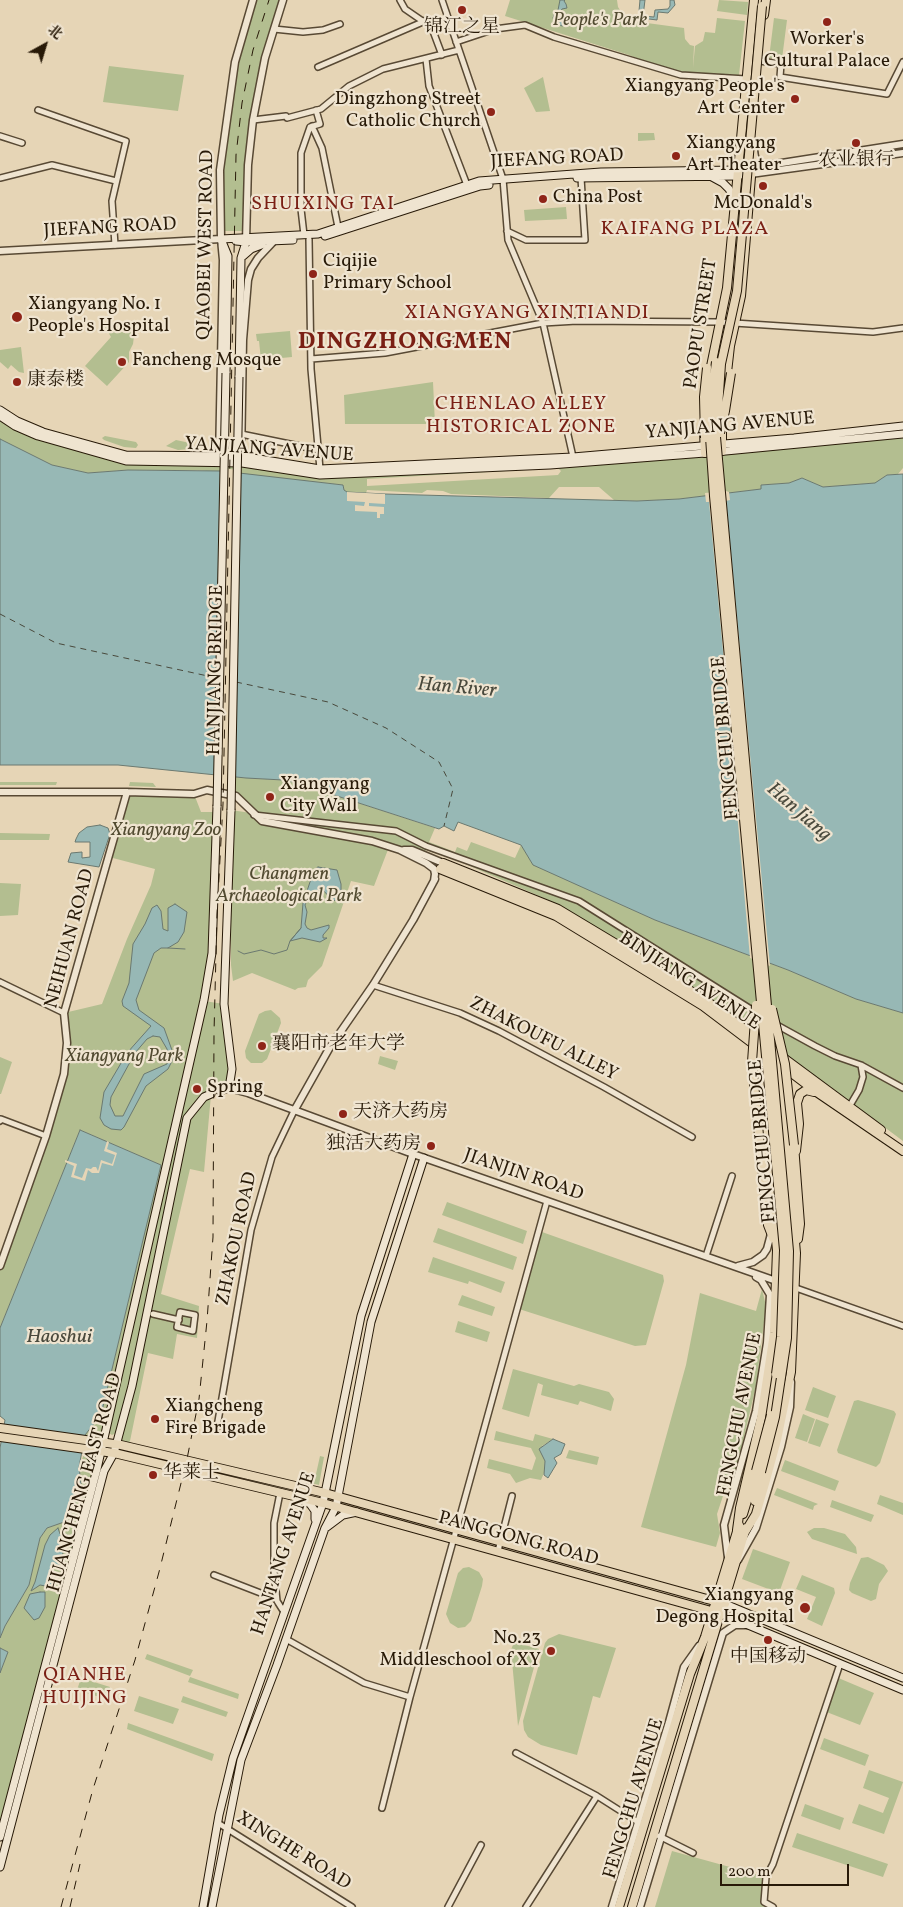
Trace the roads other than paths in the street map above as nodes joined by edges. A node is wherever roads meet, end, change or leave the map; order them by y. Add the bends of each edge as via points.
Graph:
1 (283, 0) edge
2 (400, 0) edge
3 (442, 0) edge
4 (252, 1) edge
5 (760, 2) edge
6 (424, 21) junction
7 (340, 24) dead end
8 (274, 29) junction
9 (456, 42) junction
10 (459, 50) junction
11 (442, 55) junction
12 (426, 59) junction
13 (760, 61) junction
14 (903, 62) edge
15 (318, 67) dead end
16 (746, 79) junction
17 (38, 110) dead end
18 (316, 110) junction
19 (253, 120) junction
20 (312, 126) junction
21 (0, 136) edge
22 (22, 142) dead end
23 (753, 142) junction
24 (903, 144) edge
25 (903, 153) edge
26 (768, 169) junction
27 (752, 171) junction
28 (734, 172) junction
29 (712, 176) junction
30 (0, 178) edge
31 (581, 178) junction
32 (116, 181) junction
33 (503, 181) junction
34 (467, 185) junction
35 (749, 199) junction
36 (735, 201) junction
37 (338, 227) junction
38 (507, 231) junction
39 (306, 237) junction
40 (221, 239) junction
41 (247, 240) junction
42 (274, 241) junction
43 (115, 245) junction
44 (0, 251) edge
45 (241, 258) junction
46 (719, 322) junction
47 (543, 323) junction
48 (735, 324) junction
49 (903, 328) edge
50 (714, 345) junction
51 (730, 346) junction
52 (311, 359) junction
53 (0, 410) edge
54 (0, 416) edge
55 (903, 426) edge
56 (242, 434) junction
57 (903, 434) edge
58 (721, 448) junction
59 (704, 449) junction
60 (319, 450) junction
61 (573, 457) junction
62 (219, 460) junction
63 (241, 460) junction
64 (320, 469) junction
65 (717, 495) junction
66 (0, 792) edge
67 (127, 792) junction
68 (253, 814) junction
69 (426, 846) junction
70 (400, 850) junction
71 (424, 855) junction
72 (442, 866) junction
73 (434, 881) junction
74 (0, 982) edge
75 (762, 983) junction
76 (373, 985) junction
77 (64, 1012) junction
78 (729, 1026) junction
79 (757, 1037) junction
80 (758, 1047) junction
81 (778, 1053) junction
82 (779, 1064) junction
83 (861, 1065) junction
84 (232, 1068) junction
85 (761, 1081) junction
86 (185, 1082) joint
87 (229, 1088) junction
88 (903, 1088) edge
89 (220, 1091) dead end
90 (241, 1091) junction
91 (818, 1093) junction
92 (211, 1094) dead end
93 (849, 1107) junction
94 (294, 1110) junction
95 (0, 1119) edge
96 (46, 1136) junction
97 (692, 1137) dead end
98 (903, 1145) edge
99 (903, 1151) edge
100 (413, 1154) junction
101 (424, 1158) junction
102 (795, 1158) junction
103 (732, 1176) dead end
104 (547, 1201) junction
105 (771, 1234) junction
106 (777, 1250) junction
107 (796, 1253) junction
108 (706, 1256) junction
109 (0, 1266) edge
110 (734, 1266) junction
111 (776, 1281) junction
112 (796, 1288) junction
113 (770, 1295) junction
114 (775, 1306) junction
115 (153, 1314) dead end
116 (179, 1320) junction
117 (903, 1326) edge
118 (790, 1375) junction
119 (106, 1427) junction
120 (216, 1427) dead end
121 (0, 1428) edge
122 (0, 1436) edge
123 (88, 1440) junction
124 (103, 1442) junction
125 (116, 1444) junction
126 (85, 1449) junction
127 (100, 1451) junction
128 (114, 1453) junction
129 (97, 1471) junction
130 (758, 1471) joint
131 (327, 1483) junction
132 (340, 1487) junction
133 (309, 1489) junction
134 (280, 1493) junction
135 (325, 1493) junction
136 (512, 1496) dead end
137 (299, 1497) junction
138 (338, 1497) junction
139 (350, 1500) junction
140 (323, 1503) junction
141 (336, 1506) junction
142 (358, 1512) junction
143 (315, 1526) junction
144 (325, 1528) junction
145 (457, 1529) junction
146 (741, 1531) junction
147 (454, 1539) junction
148 (500, 1541) junction
149 (498, 1551) junction
150 (728, 1560) junction
151 (736, 1563) junction
152 (214, 1575) dead end
153 (276, 1599) junction
154 (715, 1601) junction
155 (725, 1604) junction
156 (713, 1610) junction
157 (284, 1612) junction
158 (722, 1614) junction
159 (748, 1625) junction
160 (705, 1637) junction
161 (286, 1639) junction
162 (840, 1664) junction
163 (903, 1678) edge
164 (903, 1690) edge
165 (410, 1697) junction
166 (665, 1733) junction
167 (681, 1745) junction
168 (516, 1753) dead end
169 (663, 1763) junction
170 (680, 1773) junction
171 (596, 1796) junction
172 (382, 1808) dead end
173 (218, 1823) junction
174 (641, 1824) junction
175 (226, 1828) junction
176 (658, 1835) junction
177 (0, 1837) edge
178 (632, 1838) junction
179 (481, 1845) dead end
180 (692, 1853) dead end
181 (653, 1865) junction
182 (0, 1867) edge
183 (632, 1867) junction
184 (636, 1894) junction
185 (764, 1904) edge
186 (203, 1907) edge
187 (212, 1907) edge
188 (352, 1907) edge
189 (448, 1907) edge
190 (526, 1907) edge
191 (612, 1907) edge
192 (619, 1907) edge
193 (632, 1907) edge
194 (640, 1907) edge
195 (772, 1907) edge

1 - 8 street
2 - 6 street via 405,9
3 - 9 street
4 - 40 street, QIAOBEI WEST ROAD via 234,62 220,170
5 - 13 main road, PAOPU STREET
5 - 16 main road, PAOPU STREET
5 - 65 main road, FENGCHU BRIDGE, bridge via 732,290 712,393 710,437
6 - 11 street via 430,23
6 - 15 street
7 - 8 street via 303,32
8 - 19 street
9 - 10 street
9 - 16 street via 525,25 554,37 681,75
10 - 11 street
10 - 33 street
11 - 12 street
12 - 18 street via 383,69 363,78
12 - 34 street via 429,86
13 - 14 street via 781,64 780,77 887,94
13 - 23 main road, PAOPU STREET
16 - 28 main road, PAOPU STREET
17 - 32 street via 126,141
18 - 19 street via 287,118
18 - 20 street via 320,124
19 - 41 street via 248,165
20 - 37 street via 322,148
20 - 39 street via 301,153 301,209
21 - 22 street
23 - 26 street via 756,157
23 - 27 main road, PAOPU STREET
24 - 26 street, JIEFANG ROAD
25 - 26 street, JIEFANG ROAD
26 - 27 street, JIEFANG ROAD
26 - 35 street via 757,178
27 - 28 street, JIEFANG ROAD
27 - 35 main road, PAOPU STREET
28 - 29 main road, JIEFANG ROAD
28 - 33 main road, JIEFANG ROAD via 601,172
28 - 36 main road, PAOPU STREET
29 - 31 main road, JIEFANG ROAD
29 - 36 main road via 729,189
30 - 32 street via 52,165
31 - 33 main road, JIEFANG ROAD
31 - 38 street via 585,240 526,240
32 - 43 street via 112,201
33 - 34 main road, JIEFANG ROAD via 479,181
33 - 38 street
33 - 39 main road, JIEFANG ROAD via 318,239
34 - 37 main road, JIEFANG ROAD
35 - 48 main road, PAOPU STREET
36 - 46 main road, PAOPU STREET via 727,288
37 - 39 main road, JIEFANG ROAD
38 - 47 street
39 - 41 main road, JIEFANG ROAD
39 - 42 main road, JIEFANG ROAD
39 - 52 street
40 - 41 main road, JIEFANG ROAD
40 - 43 street, JIEFANG ROAD
40 - 45 main road via 235,244
40 - 62 street, QIAOBEI WEST ROAD
40 - 86 main road, HANJIANG BRIDGE, bridge via 228,256 212,953
41 - 42 main road, JIEFANG ROAD
41 - 45 main road, HANJIANG BRIDGE
42 - 45 main road via 251,249
42 - 56 street via 258,258 248,280 243,340
43 - 44 street, JIEFANG ROAD
45 - 84 main road, HANJIANG BRIDGE, bridge via 231,810 224,1004
46 - 47 street
46 - 48 street
46 - 50 main road, PAOPU STREET
47 - 52 street via 385,353
47 - 61 street
48 - 49 street via 873,332
48 - 51 main road, PAOPU STREET
50 - 59 main road, PAOPU STREET via 704,413
50 - 65 main road, bridge via 707,368 704,397 708,466
51 - 58 main road, PAOPU STREET
51 - 65 main road, bridge via 731,373 719,436 721,465
52 - 60 street
53 - 62 main road, YANJIANG AVENUE via 17,422 43,432 126,455
54 - 62 main road, YANJIANG AVENUE via 38,436 126,461
55 - 58 main road, YANJIANG AVENUE
56 - 60 street
56 - 63 street
57 - 58 main road, YANJIANG AVENUE
58 - 59 main road, YANJIANG AVENUE
59 - 61 main road, YANJIANG AVENUE
59 - 63 main road, YANJIANG AVENUE via 550,465 320,475
60 - 64 street
61 - 64 main road, YANJIANG AVENUE
62 - 63 main road, YANJIANG AVENUE
63 - 64 main road, YANJIANG AVENUE
65 - 75 main road, FENGCHU BRIDGE, bridge
66 - 67 street
67 - 68 street via 194,794 207,790 236,796
67 - 77 street, NEIHUAN ROAD
68 - 69 street via 396,831
68 - 70 street via 262,821 372,841
69 - 71 street
69 - 83 street via 578,901 781,1028 835,1056
70 - 71 street
70 - 73 street via 434,869
71 - 72 street
72 - 73 street, ZHAKOU ROAD
72 - 78 main road, BINJIANG AVENUE via 556,916 696,1002
72 - 79 main road, BINJIANG AVENUE via 558,909 708,1002
73 - 76 street, ZHAKOU ROAD
74 - 77 street
75 - 102 main road, bridge via 785,1064
75 - 105 main road, bridge via 752,1062
75 - 130 main road, FENGCHU BRIDGE, bridge via 784,1250 777,1370 771,1416
76 - 94 street, ZHAKOU ROAD via 330,1047
76 - 97 street, ZHAKOUFU ALLEY via 460,1013 499,1031
77 - 96 street, NEIHUAN ROAD via 67,1043 64,1074
78 - 80 main road, BINJIANG AVENUE
78 - 85 main road via 752,1052
79 - 80 main road, FENGCHU AVENUE
79 - 81 main road, BINJIANG AVENUE
80 - 82 main road, BINJIANG AVENUE
80 - 85 main road, FENGCHU AVENUE
81 - 82 main road, FENGCHU AVENUE
81 - 93 main road, BINJIANG AVENUE
82 - 91 main road, BINJIANG AVENUE
82 - 107 main road, FENGCHU AVENUE
83 - 88 street
83 - 93 street via 863,1077
84 - 87 main road, HANJIANG BRIDGE
84 - 90 street
85 - 106 main road, FENGCHU AVENUE
86 - 119 main road, HUANCHENG EAST ROAD
87 - 89 main road
87 - 90 street, JIANJIN ROAD
90 - 94 street, JIANJIN ROAD
91 - 99 main road, BINJIANG AVENUE
91 - 102 main road via 806,1090 800,1094
92 - 125 main road, HUANCHENG EAST ROAD via 204,1097 187,1118 132,1386
93 - 98 main road, BINJIANG AVENUE
94 - 100 street, JIANJIN ROAD
94 - 120 street, ZHAKOU ROAD via 272,1157 251,1230
95 - 96 street
96 - 109 street, NEIHUAN ROAD
100 - 101 street, JIANJIN ROAD
100 - 131 main road, HANTANG AVENUE via 361,1316
101 - 104 street, JIANJIN ROAD
101 - 132 main road, HANTANG AVENUE via 371,1322
102 - 107 main road via 800,1224
103 - 108 street
104 - 108 street, JIANJIN ROAD
104 - 145 street
105 - 106 main road
105 - 110 street via 763,1256
106 - 111 main road, FENGCHU AVENUE
107 - 112 main road, FENGCHU AVENUE
108 - 110 street, JIANJIN ROAD
110 - 111 street, JIANJIN ROAD
110 - 113 street via 761,1280
111 - 112 street, JIANJIN ROAD
111 - 114 main road, FENGCHU AVENUE
112 - 117 street
112 - 118 main road, FENGCHU AVENUE
113 - 114 street
113 - 150 street via 756,1411 724,1525
114 - 146 main road, FENGCHU AVENUE via 761,1418 740,1508
115 - 116 street
116 - 116 street via 177,1327 193,1331 195,1315 180,1312
118 - 146 main road, FENGCHU AVENUE via 777,1440 756,1514
118 - 151 street via 790,1407 781,1447 756,1528
119 - 123 main road
119 - 124 main road, HUANCHENG EAST ROAD
121 - 123 main road, PANGGONG ROAD
122 - 126 main road, PANGGONG ROAD
123 - 124 main road, PANGGONG ROAD
124 - 125 main road, PANGGONG ROAD
124 - 127 main road, HUANCHENG EAST ROAD
125 - 128 main road, HUANCHENG EAST ROAD
125 - 133 main road, PANGGONG ROAD
126 - 127 main road, PANGGONG ROAD
126 - 129 main road
127 - 128 main road, PANGGONG ROAD
127 - 129 main road, HUANCHENG EAST ROAD
128 - 134 main road, PANGGONG ROAD
128 - 182 main road, HUANCHENG EAST ROAD via 104,1471
129 - 177 main road, HUANCHENG EAST ROAD
130 - 146 main road, FENGCHU AVENUE
131 - 133 main road via 322,1488
131 - 135 main road, HANTANG AVENUE
132 - 138 main road, HANTANG AVENUE
132 - 139 main road via 343,1496
133 - 135 main road, PANGGONG ROAD
134 - 137 main road, PANGGONG ROAD
134 - 153 street via 274,1522
135 - 138 main road, PANGGONG ROAD
135 - 140 main road, HANTANG AVENUE
136 - 148 street
137 - 140 main road, PANGGONG ROAD
137 - 143 main road via 315,1511
138 - 139 main road, PANGGONG ROAD
138 - 141 main road, HANTANG AVENUE
139 - 145 main road, PANGGONG ROAD
140 - 141 main road, PANGGONG ROAD
140 - 143 main road, HANTANG AVENUE
141 - 142 main road, PANGGONG ROAD
141 - 144 main road, HANTANG AVENUE
142 - 144 main road via 343,1515
142 - 147 main road, PANGGONG ROAD
143 - 157 main road, HANTANG AVENUE
144 - 161 main road, HANTANG AVENUE
145 - 147 street
145 - 148 main road, PANGGONG ROAD
146 - 150 main road, FENGCHU AVENUE
146 - 151 main road, FENGCHU AVENUE
147 - 149 main road, PANGGONG ROAD
147 - 165 street
148 - 149 street
148 - 154 main road, PANGGONG ROAD
149 - 156 main road, PANGGONG ROAD
150 - 154 main road, FENGCHU AVENUE
151 - 155 main road, FENGCHU AVENUE
152 - 153 street
153 - 157 street
154 - 155 main road, PANGGONG ROAD
154 - 156 main road, FENGCHU AVENUE
155 - 158 main road, FENGCHU AVENUE
155 - 163 main road, PANGGONG ROAD
156 - 158 main road, PANGGONG ROAD
156 - 160 main road, FENGCHU AVENUE
157 - 173 main road, HANTANG AVENUE via 233,1758
158 - 159 main road, PANGGONG ROAD
158 - 167 main road, FENGCHU AVENUE
159 - 162 main road, PANGGONG ROAD
159 - 170 street via 735,1626 723,1634
160 - 166 street via 684,1667
160 - 169 main road, FENGCHU AVENUE via 690,1674
161 - 165 street via 364,1683
161 - 175 main road, HANTANG AVENUE via 241,1760
162 - 164 main road, PANGGONG ROAD
162 - 185 street via 766,1877
165 - 172 street
166 - 169 street
166 - 174 street
167 - 170 street
167 - 176 main road, FENGCHU AVENUE
168 - 171 street
169 - 174 main road, FENGCHU AVENUE
170 - 176 street
171 - 174 street
171 - 190 street
173 - 175 street, XINGHE ROAD
173 - 186 main road, HANTANG AVENUE
174 - 178 street
174 - 183 main road, FENGCHU AVENUE
175 - 187 main road, HANTANG AVENUE
175 - 188 street, XINGHE ROAD
176 - 180 street
176 - 181 street
176 - 184 main road, FENGCHU AVENUE
178 - 183 street
178 - 191 street
179 - 189 street
181 - 184 street
181 - 194 street
183 - 192 main road, FENGCHU AVENUE
184 - 193 main road, FENGCHU AVENUE
185 - 195 street

